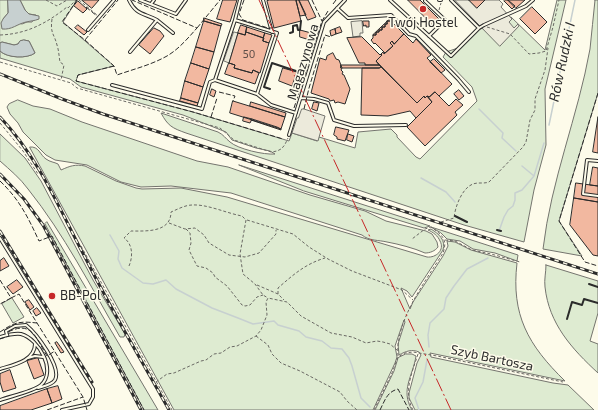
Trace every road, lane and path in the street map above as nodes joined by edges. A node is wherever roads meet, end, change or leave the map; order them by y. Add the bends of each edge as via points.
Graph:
1 (46, 0) edge
2 (67, 0) edge
3 (76, 0) edge
4 (79, 0) edge
5 (114, 0) edge
6 (129, 0) edge
7 (140, 0) edge
8 (154, 0) edge
9 (186, 0) edge
10 (240, 0) edge
11 (263, 0) edge
12 (345, 0) edge
13 (390, 0) edge
14 (440, 0) edge
15 (451, 0) edge
16 (533, 0) edge
17 (559, 0) edge
18 (425, 1) dead end
19 (151, 4) junction
20 (337, 8) junction
21 (437, 13) junction
22 (100, 17) junction
23 (52, 19) junction
24 (157, 20) junction
25 (235, 20) junction
26 (483, 26) junction
27 (479, 28) junction
28 (88, 30) dead end
29 (272, 32) junction
30 (173, 33) dead end
31 (0, 35) edge
32 (430, 36) junction
33 (548, 48) junction
34 (130, 52) dead end
35 (0, 62) edge
36 (61, 80) junction
37 (215, 80) junction
38 (112, 85) dead end
39 (469, 92) dead end
40 (257, 94) junction
41 (301, 98) junction
42 (296, 113) junction
43 (0, 124) edge
44 (406, 125) dead end
45 (289, 135) joint
46 (598, 161) edge
47 (38, 174) dead end
48 (598, 196) edge
49 (246, 220) junction
50 (168, 222) junction
51 (441, 222) dead end
52 (185, 229) junction
53 (276, 229) junction
54 (0, 238) edge
55 (412, 239) dead end
56 (444, 240) junction
57 (81, 246) dead end
58 (240, 256) junction
59 (326, 258) junction
60 (520, 262) dead end
61 (129, 266) dead end
62 (255, 284) junction
63 (278, 294) junction
64 (263, 295) junction
65 (268, 298) junction
66 (284, 300) junction
67 (413, 300) junction
68 (7, 335) junction
69 (256, 336) junction
70 (0, 337) edge
71 (35, 343) junction
72 (397, 350) junction
73 (418, 353) junction
74 (398, 357) junction
75 (44, 358) junction
76 (26, 359) junction
77 (0, 370) edge
78 (156, 382) junction
79 (563, 382) dead end
80 (33, 389) junction
81 (0, 400) edge
82 (62, 410) edge
83 (172, 410) edge
84 (357, 410) edge
85 (374, 410) edge
86 (413, 410) edge

1 - 2 path via 57,6
3 - 23 path
4 - 22 path
5 - 22 lane
6 - 24 lane via 139,14
7 - 19 lane
8 - 19 lane
9 - 19 lane via 176,14
10 - 25 lane
11 - 29 lane
12 - 20 lane, Magazynowa
13 - 32 lane
14 - 21 path via 441,5
15 - 27 lane
16 - 26 lane via 526,6
17 - 33 path
18 - 21 lane
20 - 39 lane via 348,18 390,15 409,34 416,36
20 - 41 lane, Magazynowa via 324,22
21 - 32 lane via 445,20
22 - 28 lane
23 - 31 path via 28,31
23 - 36 path via 53,37 60,62 64,64
24 - 30 lane
24 - 34 lane
25 - 29 lane
25 - 37 lane
26 - 27 lane
26 - 33 path via 510,34 529,54 546,51
27 - 32 lane via 451,56
29 - 40 lane via 277,33
33 - 51 path via 545,70 523,147 489,182 470,185 457,204 454,218
35 - 36 path
36 - 45 path via 77,88 220,128 234,140 271,152 285,147
37 - 38 lane via 210,82 202,110
37 - 40 lane
40 - 42 lane via 272,105
41 - 42 lane, Magazynowa
41 - 44 lane via 328,103 334,120 354,126
42 - 45 lane, Magazynowa
43 - 47 path
46 - 48 lane via 587,160 583,194
49 - 50 path via 242,216 190,204 171,212 171,219
49 - 53 path
49 - 58 path
50 - 52 path
50 - 61 path via 153,231 131,231 124,238 131,246
52 - 58 path via 195,228 209,243 229,255
52 - 64 path via 190,233 189,250 195,264 213,273 242,305 250,305
53 - 58 path via 276,234 259,252 247,257
53 - 59 path via 293,234
54 - 82 lane via 93,389 93,397 89,404
55 - 56 path via 418,233 431,228
56 - 60 path via 456,241 472,250
56 - 67 path via 446,246 443,253
57 - 78 path
58 - 62 path via 243,274
59 - 63 path via 309,264 290,277 278,288
59 - 67 path via 402,290
62 - 63 path
62 - 64 path
63 - 66 path
64 - 65 path
65 - 66 path
65 - 69 path via 267,315
66 - 72 path via 301,316 331,333 366,343 383,342
67 - 72 path
68 - 70 lane
68 - 71 lane via 21,334
68 - 80 lane via 6,331 15,326 26,325 39,338 54,364 57,371 54,381
69 - 78 path via 206,360 167,374
69 - 84 path via 268,345 272,354 281,363 340,392
71 - 75 lane
71 - 76 lane via 33,354
72 - 74 path
73 - 74 path, Szyb Bartosza via 405,353
73 - 79 path, Szyb Bartosza
73 - 86 path via 408,389
74 - 85 path
75 - 76 lane via 35,356
75 - 80 lane via 47,376 41,385
76 - 77 lane
78 - 83 path
80 - 81 lane

